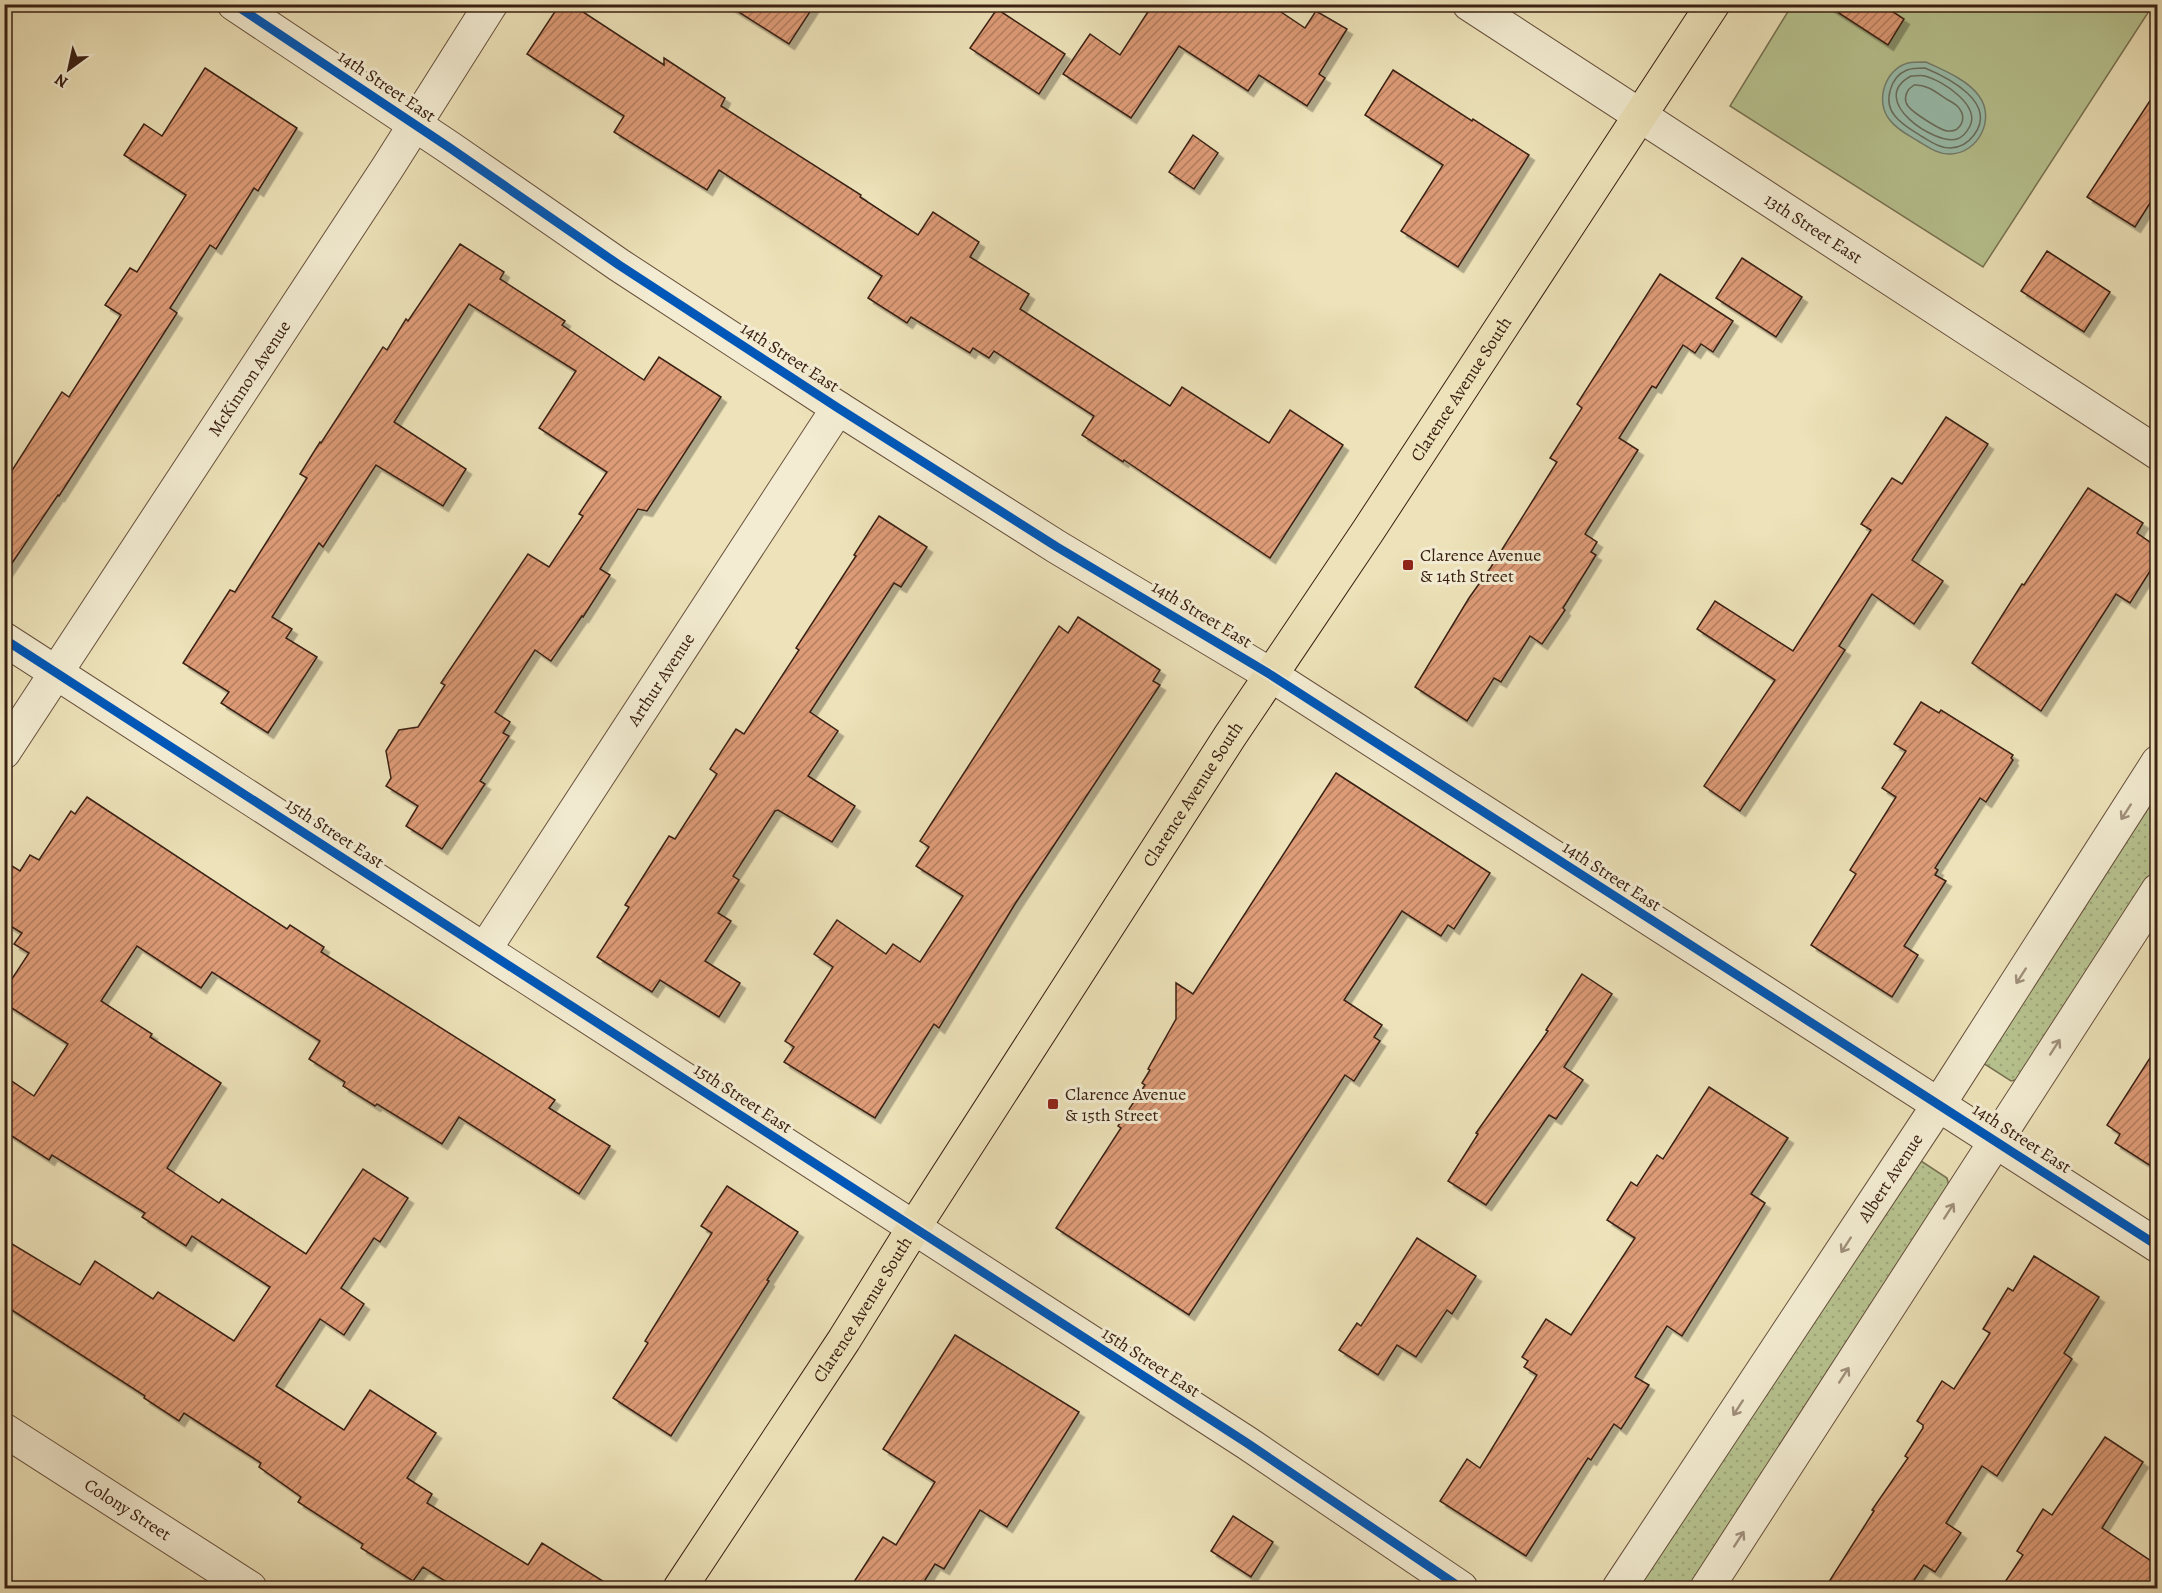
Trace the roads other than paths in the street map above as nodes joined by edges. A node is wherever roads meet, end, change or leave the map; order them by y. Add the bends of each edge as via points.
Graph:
1 (234, 4) edge
2 (491, 4) edge
3 (1469, 4) edge
4 (1713, 4) edge
5 (1641, 116) junction
6 (415, 125) junction
7 (838, 408) junction
8 (2157, 453) edge
9 (4, 639) edge
10 (57, 672) junction
11 (1271, 675) junction
12 (4, 752) edge
13 (2157, 762) edge
14 (2157, 890) edge
15 (485, 950) junction
16 (1939, 1104) junction
17 (1995, 1140) junction
18 (913, 1229) junction
19 (2157, 1246) edge
20 (4, 1430) edge
21 (250, 1588) edge
22 (680, 1588) edge
23 (1461, 1588) edge
24 (1619, 1588) edge
25 (1707, 1588) edge

1 - 6 street, 14th Street East
2 - 6 street, McKinnon Avenue
3 - 5 street, 13th Street East
4 - 5 main road, Clarence Avenue South
5 - 8 street, 13th Street East
5 - 11 main road, Clarence Avenue South
6 - 7 street, 14th Street East
6 - 10 street, McKinnon Avenue
7 - 11 street, 14th Street East via 1057,547
7 - 15 street, Arthur Avenue
9 - 10 street, 15th Street East
10 - 12 street, McKinnon Avenue
10 - 15 street, 15th Street East
11 - 16 street, 14th Street East
11 - 18 main road, Clarence Avenue South
13 -> 16 street, Albert Avenue
17 -> 14 street
15 - 18 street, 15th Street East
16 - 17 street, 14th Street East
16 -> 24 street, Albert Avenue
17 - 19 street, 14th Street East
25 -> 17 street
18 - 22 main road, Clarence Avenue South
18 - 23 street, 15th Street East via 1247,1443
20 - 21 street, Colony Street

